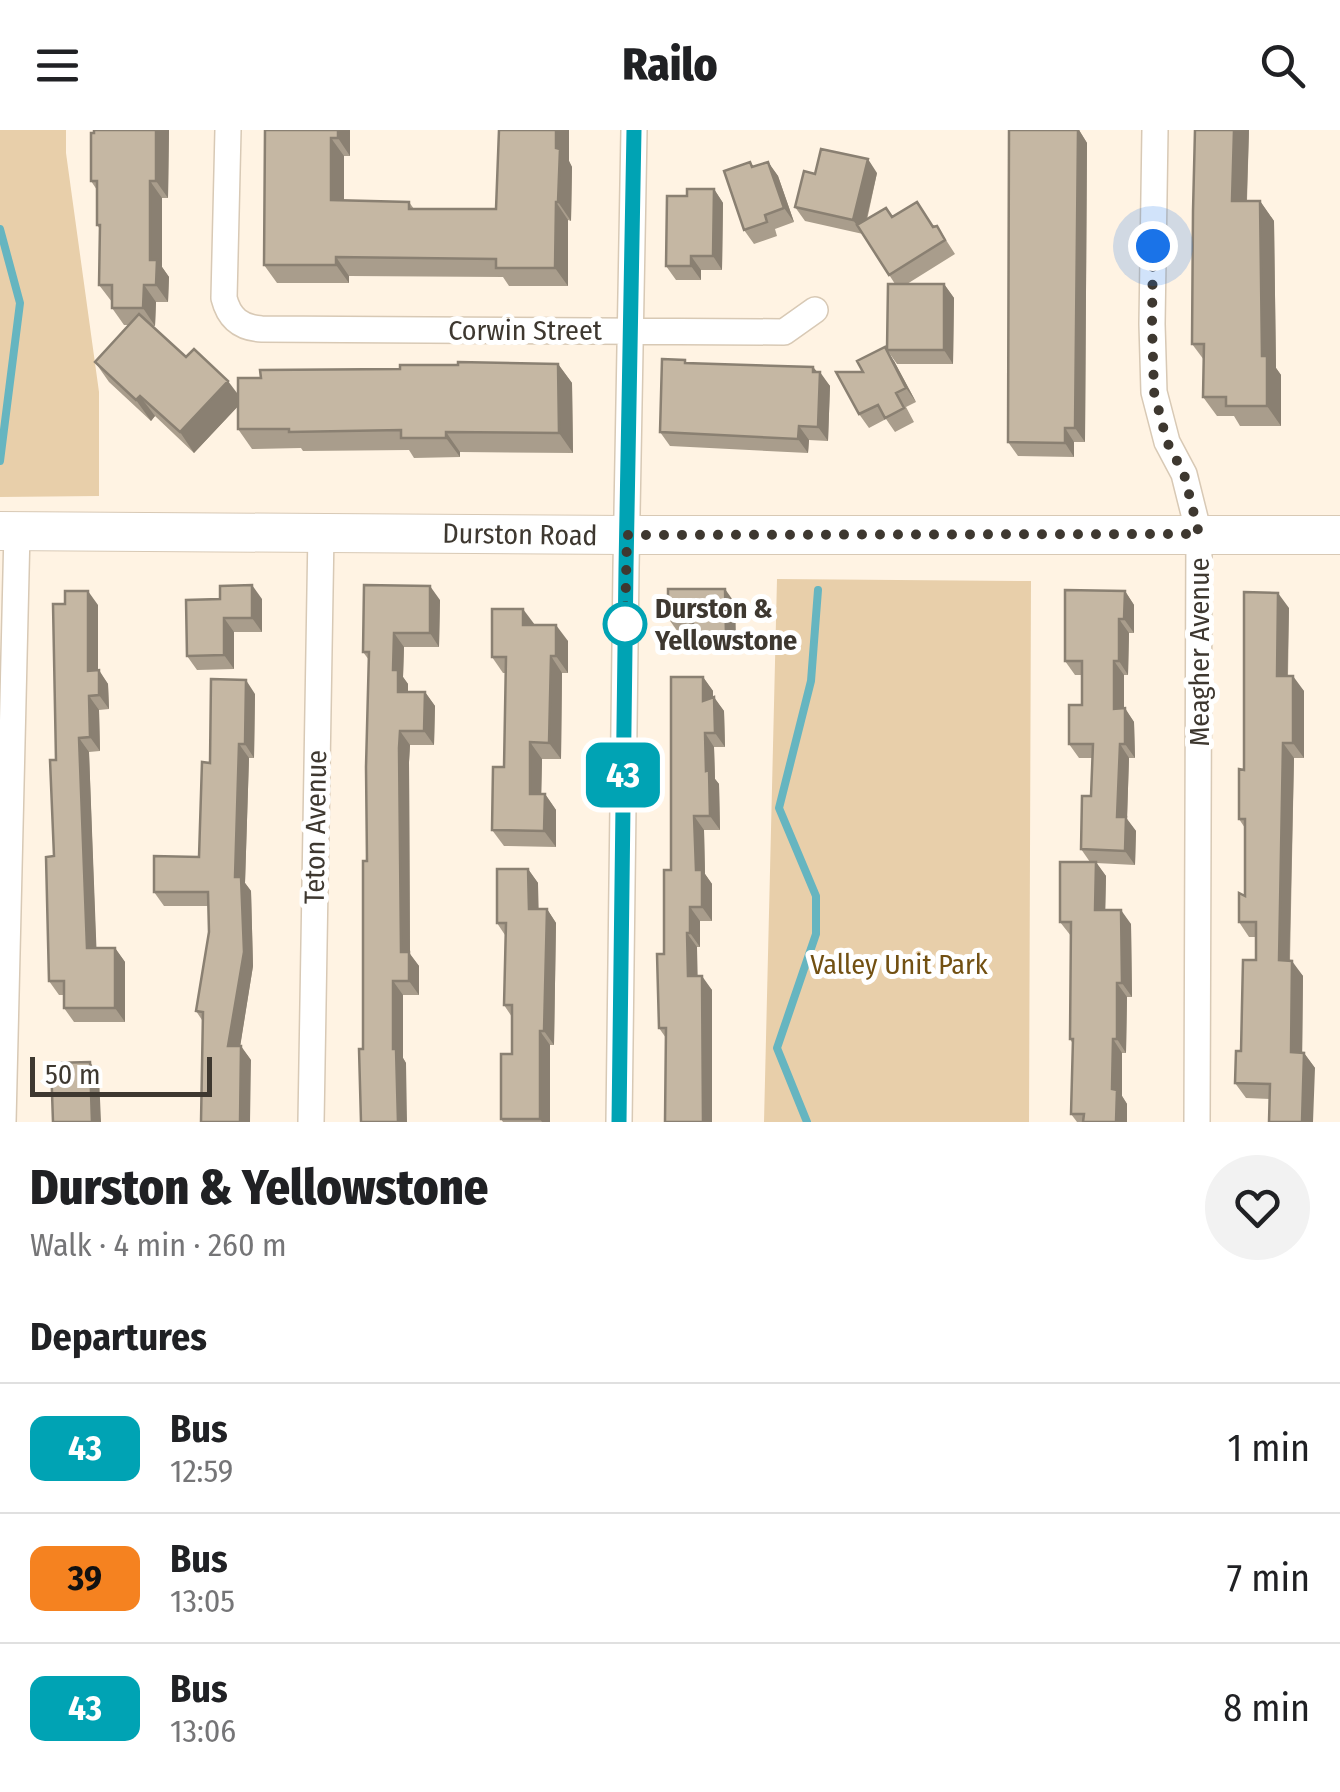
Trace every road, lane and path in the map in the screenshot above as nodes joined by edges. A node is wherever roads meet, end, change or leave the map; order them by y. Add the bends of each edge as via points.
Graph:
1 (228, 130) edge
2 (634, 130) edge
3 (1155, 130) edge
4 (814, 310) dead end
5 (630, 331) junction
6 (8, 531) edge
7 (321, 532) junction
8 (1199, 534) junction
9 (627, 535) junction
10 (1340, 535) edge
11 (3, 1122) edge
12 (311, 1122) edge
13 (619, 1122) edge
14 (1197, 1122) edge

1 - 5 street, Corwin Street via 224,298 243,326
2 - 5 street
3 - 8 street, Meagher Avenue via 1154,392
4 - 5 street, Corwin Street via 784,332
5 - 9 street
6 - 7 main road, Durston Road
6 - 11 street
7 - 9 main road, Durston Road
7 - 12 street, Teton Avenue
8 - 9 main road, Durston Road
8 - 10 main road, Durston Road
8 - 14 street, Meagher Avenue
9 - 13 street

